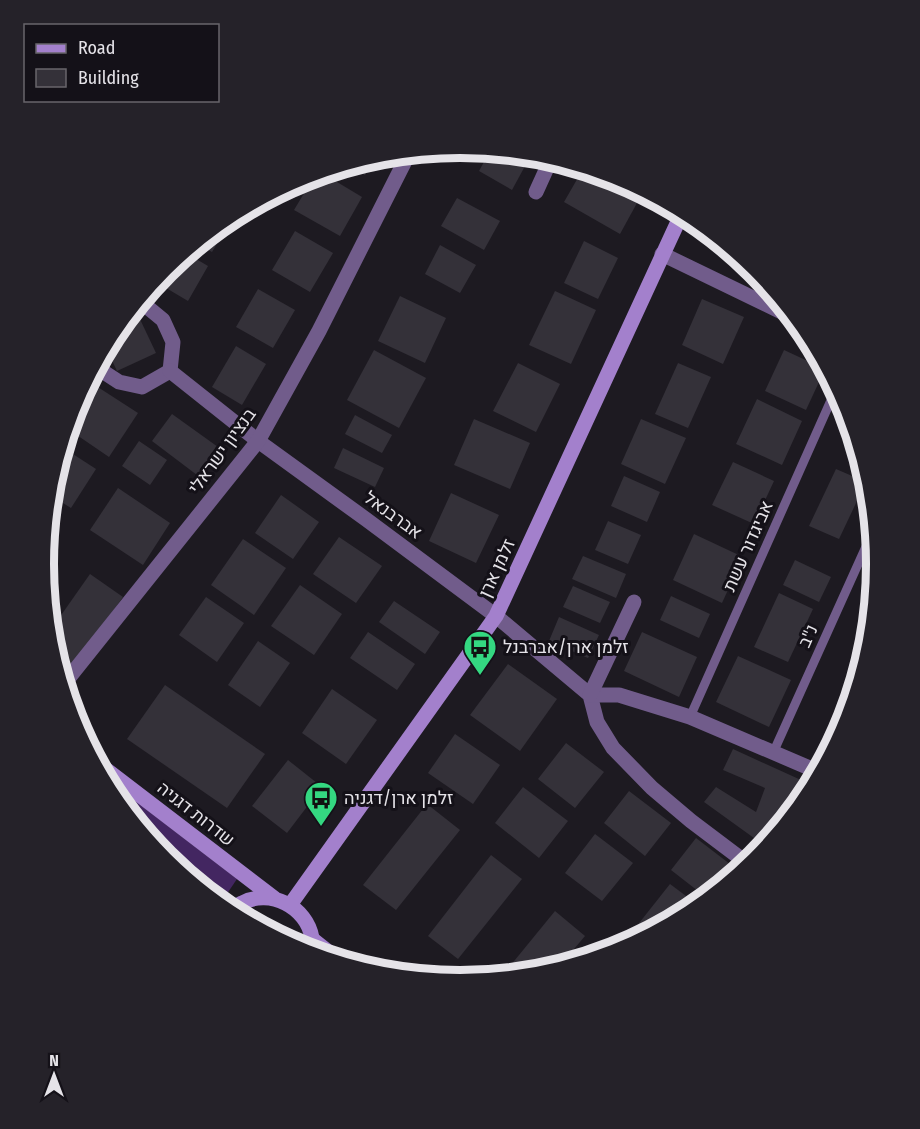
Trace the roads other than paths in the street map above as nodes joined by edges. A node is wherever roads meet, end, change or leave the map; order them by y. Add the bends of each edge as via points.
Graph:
1 (403, 163) edge
2 (547, 168) edge
3 (536, 192) dead end
4 (678, 222) edge
5 (662, 254) junction
6 (147, 307) edge
7 (775, 309) edge
8 (170, 370) junction
9 (103, 371) edge
10 (831, 400) edge
11 (258, 441) junction
12 (865, 548) edge
13 (634, 602) dead end
14 (496, 616) junction
15 (70, 676) edge
16 (590, 695) junction
17 (690, 717) junction
18 (774, 753) junction
19 (811, 769) edge
20 (113, 774) edge
21 (740, 858) edge
22 (274, 898) junction
23 (240, 905) edge
24 (290, 905) junction
25 (311, 942) edge

1 - 11 street, בנציון ישראלי via 319,331
2 - 3 street
4 - 5 street, זלמן ארן
5 - 7 street
5 - 14 street, זלמן ארן
6 - 8 street via 163,320 172,342
8 - 9 street via 142,387 119,382
8 - 11 street, אברבנאל
10 - 17 lane, אביגדור עשת
11 - 14 street, אברבנאל
11 - 15 street, בנציון ישראלי
12 - 18 lane, נ"ב
13 - 16 street
14 - 16 street, אברבנאל
14 - 24 street, זלמן ארן
16 - 17 street via 619,694
16 - 21 street via 597,722 613,748 652,788
17 - 18 street
18 - 19 street
20 - 22 street, שדרות דגניה
22 - 23 street via 258,898
22 - 24 street, שדרות דגניה
24 - 25 street, שדרות דגניה via 308,926

